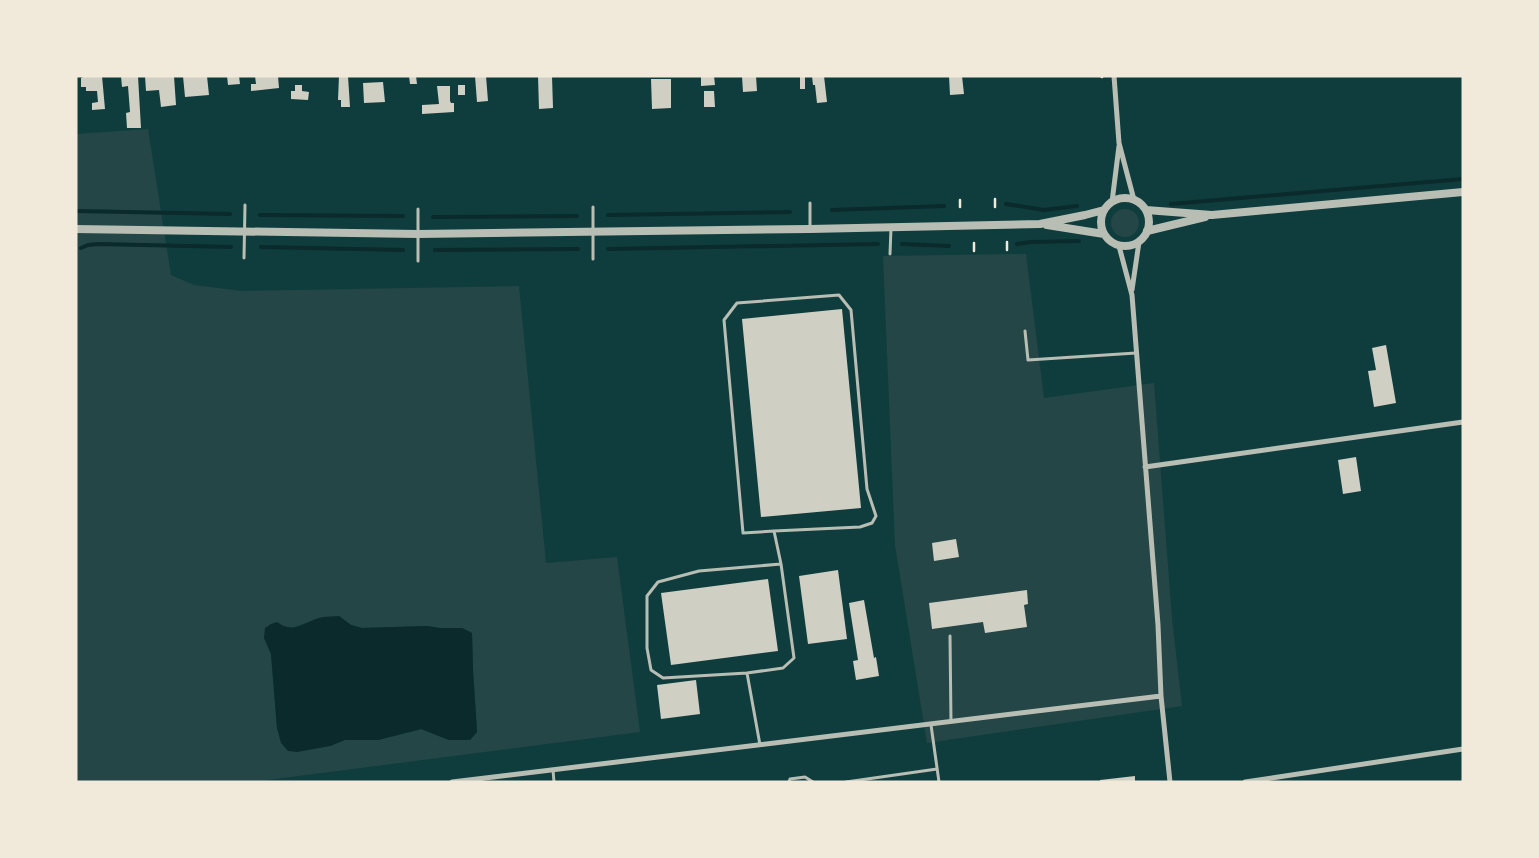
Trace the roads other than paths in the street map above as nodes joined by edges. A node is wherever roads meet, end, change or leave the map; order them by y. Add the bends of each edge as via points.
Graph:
1 (1114, 76) edge
2 (1120, 143) junction
3 (1463, 192) edge
4 (1134, 200) junction
5 (1112, 202) junction
6 (810, 203) dead end
7 (245, 206) dead end
8 (592, 207) dead end
9 (418, 208) dead end
10 (1104, 210) junction
11 (1146, 210) junction
12 (1212, 215) junction
13 (1040, 224) junction
14 (891, 227) junction
15 (76, 229) edge
16 (810, 229) junction
17 (244, 230) junction
18 (1147, 231) junction
19 (592, 232) junction
20 (418, 234) junction
21 (1104, 234) junction
22 (1139, 242) junction
23 (1119, 246) junction
24 (890, 254) dead end
25 (244, 258) dead end
26 (593, 259) dead end
27 (418, 261) dead end
28 (1132, 296) junction
29 (1025, 331) dead end
30 (1136, 353) junction
31 (1463, 422) edge
32 (1145, 467) junction
33 (774, 531) junction
34 (781, 564) junction
35 (950, 636) dead end
36 (748, 673) junction
37 (1161, 696) junction
38 (952, 722) junction
39 (931, 725) junction
40 (760, 745) junction
41 (1463, 749) edge
42 (937, 769) junction
43 (553, 770) junction
44 (452, 782) edge
45 (554, 782) edge
46 (789, 782) edge
47 (813, 782) edge
48 (846, 782) edge
49 (939, 782) edge
50 (1170, 782) edge
51 (1245, 782) edge

1 - 2 street
2 - 4 street
2 - 5 street
3 - 12 street
4 - 5 street via 1127,198
4 - 11 street
5 - 10 street
6 - 16 lane
7 - 17 lane
8 - 19 lane
9 - 20 lane
10 - 13 street
10 - 21 street via 1101,222
11 - 12 street
11 - 18 street
12 - 18 street
13 - 14 street
13 - 21 street
14 - 16 street
14 - 24 lane
15 - 17 street
16 - 19 street
17 - 20 street
17 - 25 lane
18 - 22 street
19 - 20 street
19 - 26 lane
20 - 27 lane
21 - 23 street
22 - 23 street
22 - 28 street
23 - 28 street
28 - 30 street
29 - 30 lane via 1028,360
30 - 32 street
31 - 32 street
32 - 37 street
33 - 33 lane via 743,533 724,320 737,303 839,295 851,310 867,489 876,516 872,523 860,526
33 - 34 lane
34 - 36 lane via 794,658 783,668
34 - 36 lane via 699,571 658,582 647,596 647,648 652,670 663,678
35 - 38 lane
36 - 40 lane
37 - 38 street
37 - 50 street
38 - 39 street
39 - 40 street
39 - 42 lane
40 - 43 street
41 - 51 street
42 - 48 lane
42 - 49 lane
43 - 44 street
43 - 45 lane
46 - 47 lane via 790,778 804,777

